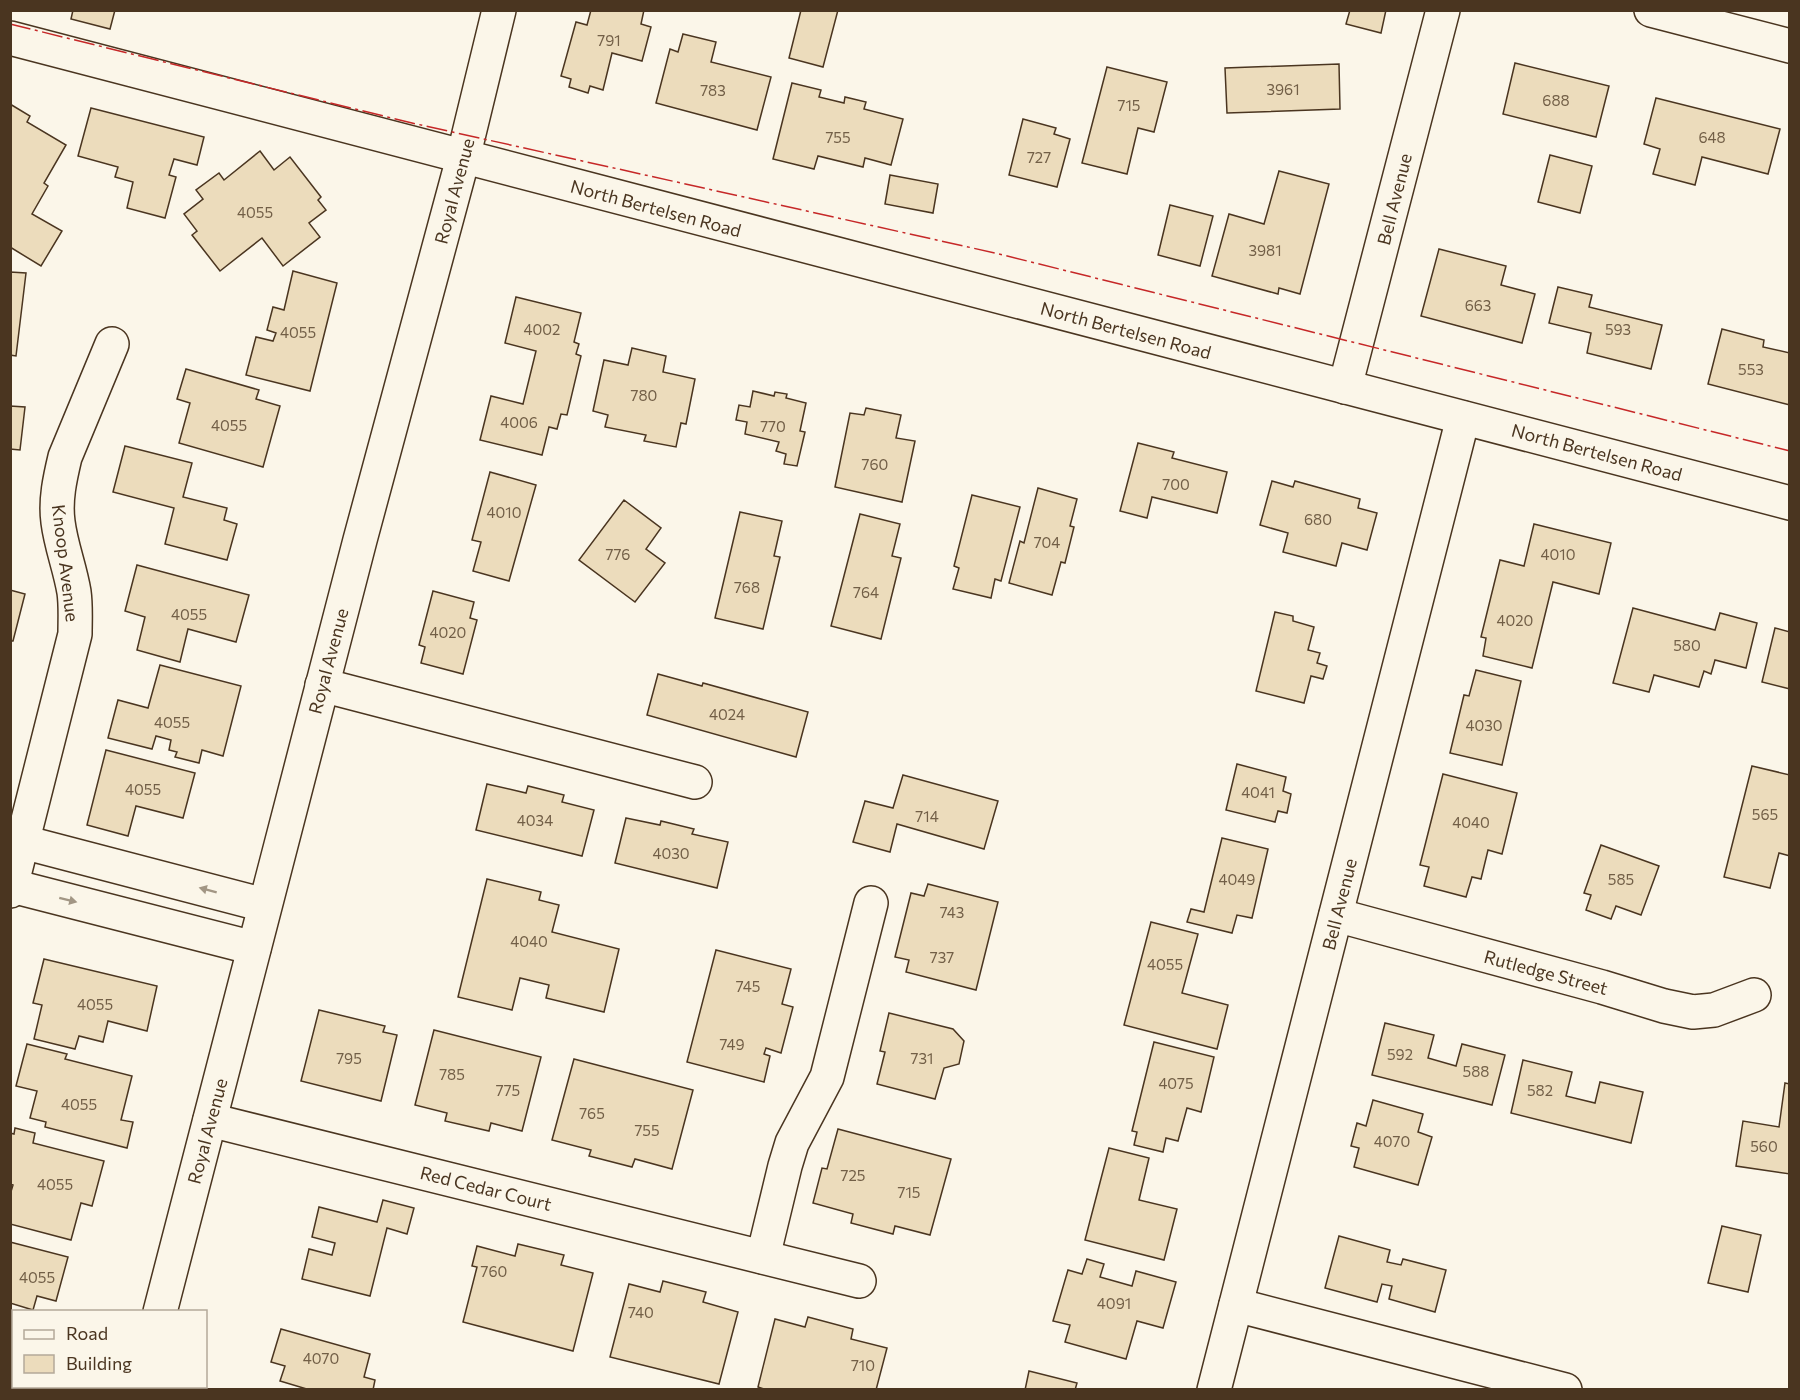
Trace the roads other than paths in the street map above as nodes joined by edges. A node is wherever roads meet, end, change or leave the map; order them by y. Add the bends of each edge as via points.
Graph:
1 (500, 10) edge
2 (1443, 10) edge
3 (1651, 10) edge
4 (10, 38) edge
5 (1790, 45) edge
6 (463, 158) junction
7 (112, 344) dead end
8 (1345, 387) junction
9 (1463, 418) junction
10 (1790, 502) edge
11 (322, 685) junction
12 (695, 782) dead end
13 (14, 871) edge
14 (871, 903) dead end
15 (264, 905) junction
16 (1336, 915) junction
17 (254, 948) junction
18 (1754, 995) dead end
19 (210, 1120) junction
20 (762, 1257) junction
21 (859, 1281) dead end
22 (1236, 1305) junction
23 (160, 1310) edge
24 (1214, 1389) edge
25 (1565, 1389) edge

1 - 6 street, Royal Avenue
2 - 8 street, Bell Avenue
3 - 5 street
4 - 6 street, North Bertelsen Road
6 - 8 street, North Bertelsen Road
6 - 11 street, Royal Avenue
7 - 13 street, Knoop Avenue via 60,476 58,522 74,592 75,634
8 - 9 street, North Bertelsen Road
9 - 10 street, North Bertelsen Road
9 - 16 street, Bell Avenue
11 - 12 street
11 - 15 street, Royal Avenue
15 -> 13 street
13 -> 17 street
14 - 20 street via 827,1077 792,1143
15 - 17 street, Royal Avenue
16 - 18 street, Rutledge Street via 1693,1012 1714,1010
16 - 22 street, Bell Avenue
17 - 19 street, Royal Avenue
19 - 20 street, Red Cedar Court
19 - 23 street, Royal Avenue
20 - 21 street, Red Cedar Court
22 - 24 street, Bell Avenue
22 - 25 street

